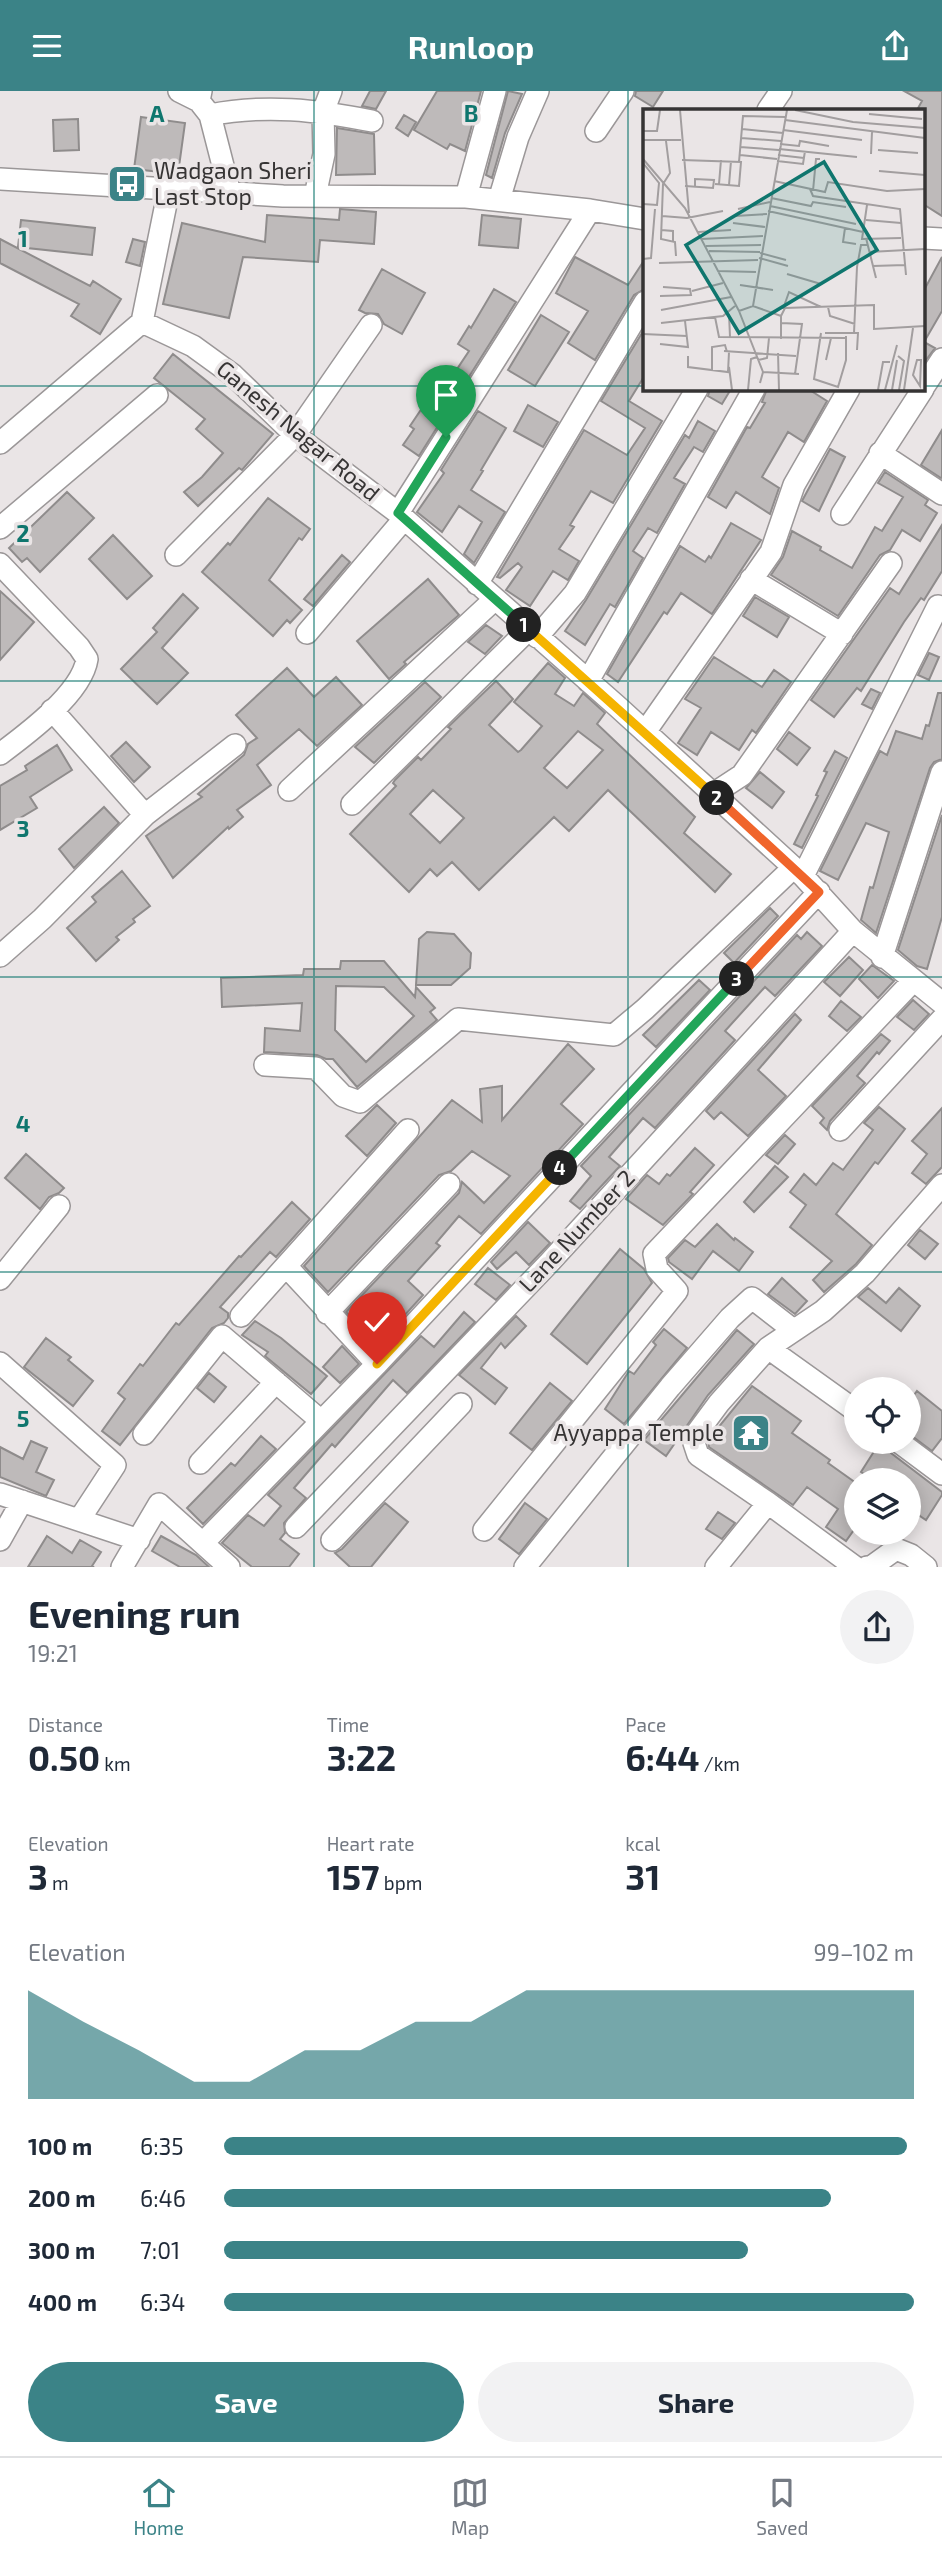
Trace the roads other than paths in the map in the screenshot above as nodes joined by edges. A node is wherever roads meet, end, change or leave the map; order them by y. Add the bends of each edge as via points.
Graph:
1 (179, 91) edge
2 (331, 91) edge
3 (495, 91) edge
4 (538, 91) edge
5 (623, 91) edge
6 (781, 91) edge
7 (203, 102) edge
8 (769, 109) edge
9 (323, 111) junction
10 (372, 121) dead end
11 (596, 131) dead end
12 (0, 179) edge
13 (169, 190) junction
14 (230, 193) junction
15 (315, 196) junction
16 (466, 197) junction
17 (499, 200) junction
18 (590, 209) junction
19 (643, 219) edge
20 (643, 305) edge
21 (142, 322) junction
22 (371, 325) dead end
23 (942, 359) edge
24 (925, 385) edge
25 (696, 390) edge
26 (753, 390) edge
27 (848, 390) edge
28 (922, 390) edge
29 (157, 395) dead end
30 (295, 435) junction
31 (0, 443) edge
32 (880, 453) junction
33 (942, 494) edge
34 (842, 514) dead end
35 (401, 516) junction
36 (0, 528) edge
37 (176, 555) dead end
38 (891, 563) dead end
39 (0, 564) edge
40 (751, 579) junction
41 (477, 584) junction
42 (495, 599) junction
43 (938, 606) dead end
44 (307, 633) dead end
45 (533, 633) junction
46 (842, 634) junction
47 (588, 681) junction
48 (52, 710) junction
49 (645, 732) junction
50 (235, 745) dead end
51 (0, 754) edge
52 (942, 772) edge
53 (289, 790) dead end
54 (713, 794) junction
55 (352, 804) dead end
56 (145, 815) junction
57 (798, 872) junction
58 (819, 892) junction
59 (853, 931) junction
60 (0, 956) edge
61 (883, 957) junction
62 (912, 981) junction
63 (942, 1003) edge
64 (942, 1019) edge
65 (265, 1065) dead end
66 (408, 1130) dead end
67 (840, 1130) dead end
68 (449, 1184) dead end
69 (942, 1185) edge
70 (59, 1206) dead end
71 (286, 1266) junction
72 (0, 1279) edge
73 (327, 1313) junction
74 (241, 1316) dead end
75 (792, 1329) junction
76 (768, 1348) junction
77 (0, 1363) edge
78 (377, 1364) junction
79 (275, 1382) junction
80 (844, 1402) edge
81 (461, 1404) dead end
82 (320, 1420) junction
83 (144, 1434) dead end
84 (915, 1454) edge
85 (200, 1463) dead end
86 (354, 1467) junction
87 (942, 1474) edge
88 (380, 1490) junction
89 (0, 1494) edge
90 (22, 1501) junction
91 (768, 1503) junction
92 (79, 1520) junction
93 (296, 1527) dead end
94 (484, 1530) dead end
95 (138, 1539) junction
96 (0, 1540) edge
97 (332, 1540) dead end
98 (203, 1543) junction
99 (856, 1565) edge
100 (122, 1567) edge
101 (229, 1567) edge
102 (525, 1567) edge
103 (716, 1567) edge
104 (926, 1567) edge

1 - 7 street
2 - 9 street
3 - 16 street
4 - 17 street
5 - 11 street
6 - 8 street
7 - 9 street via 243,109
7 - 14 street
9 - 10 street
9 - 15 street via 324,153
12 - 13 street
13 - 14 street
13 - 21 street
14 - 15 street
15 - 16 street
16 - 17 street
17 - 18 street
18 - 19 street
18 - 35 street
20 - 41 street
21 - 30 street, Ganesh Nagar Road via 193,346 233,375
21 - 31 street
22 - 30 street
23 - 24 street
25 - 45 street via 575,593
26 - 47 street
27 - 40 street via 794,485 771,552
28 - 32 street
29 - 36 street
30 - 35 street, Ganesh Nagar Road
30 - 37 street
32 - 33 street
32 - 34 street
35 - 41 street, Ganesh Nagar Road
35 - 44 street
38 - 46 street
39 - 48 street via 87,659 85,673
40 - 46 street
40 - 49 street
41 - 42 street, Ganesh Nagar Road
42 - 45 street, Ganesh Nagar Road
42 - 53 street
43 - 57 street
45 - 47 street, Ganesh Nagar Road
45 - 55 street
46 - 54 street via 742,775
47 - 49 street, Ganesh Nagar Road
48 - 51 street
48 - 56 street
49 - 54 street, Ganesh Nagar Road
50 - 56 street
52 - 61 street
54 - 57 street, Ganesh Nagar Road
56 - 60 street
57 - 58 street, Ganesh Nagar Road
57 - 65 street via 614,1035 458,1019 360,1102 343,1096 316,1068
58 - 59 street, Ganesh Nagar Road
58 - 78 street
59 - 61 street, Ganesh Nagar Road
59 - 86 street, Lane Number 2 via 548,1264
61 - 62 street, Ganesh Nagar Road
62 - 63 street, Ganesh Nagar Road
62 - 94 street via 654,1254 657,1269 677,1291
64 - 67 street
66 - 71 street
68 - 73 street
69 - 75 street via 865,1273 823,1311
70 - 72 street
71 - 73 street
71 - 74 street
73 - 78 street
75 - 76 street
75 - 102 street via 752,1298 670,1387
76 - 80 street
76 - 91 street via 719,1403 694,1443 706,1462
77 - 92 street via 115,1465
78 - 82 street
79 - 82 street
79 - 83 street via 222,1336
79 - 85 street
81 - 88 street
82 - 98 street
84 - 87 street
86 - 88 street
86 - 93 street, Lane Number 2
88 - 97 street
89 - 90 street
90 - 92 street
90 - 96 street
91 - 99 street
91 - 103 street
92 - 95 street
95 - 98 street via 159,1504
95 - 100 street
98 - 101 street
99 - 104 street via 871,1567 895,1549

